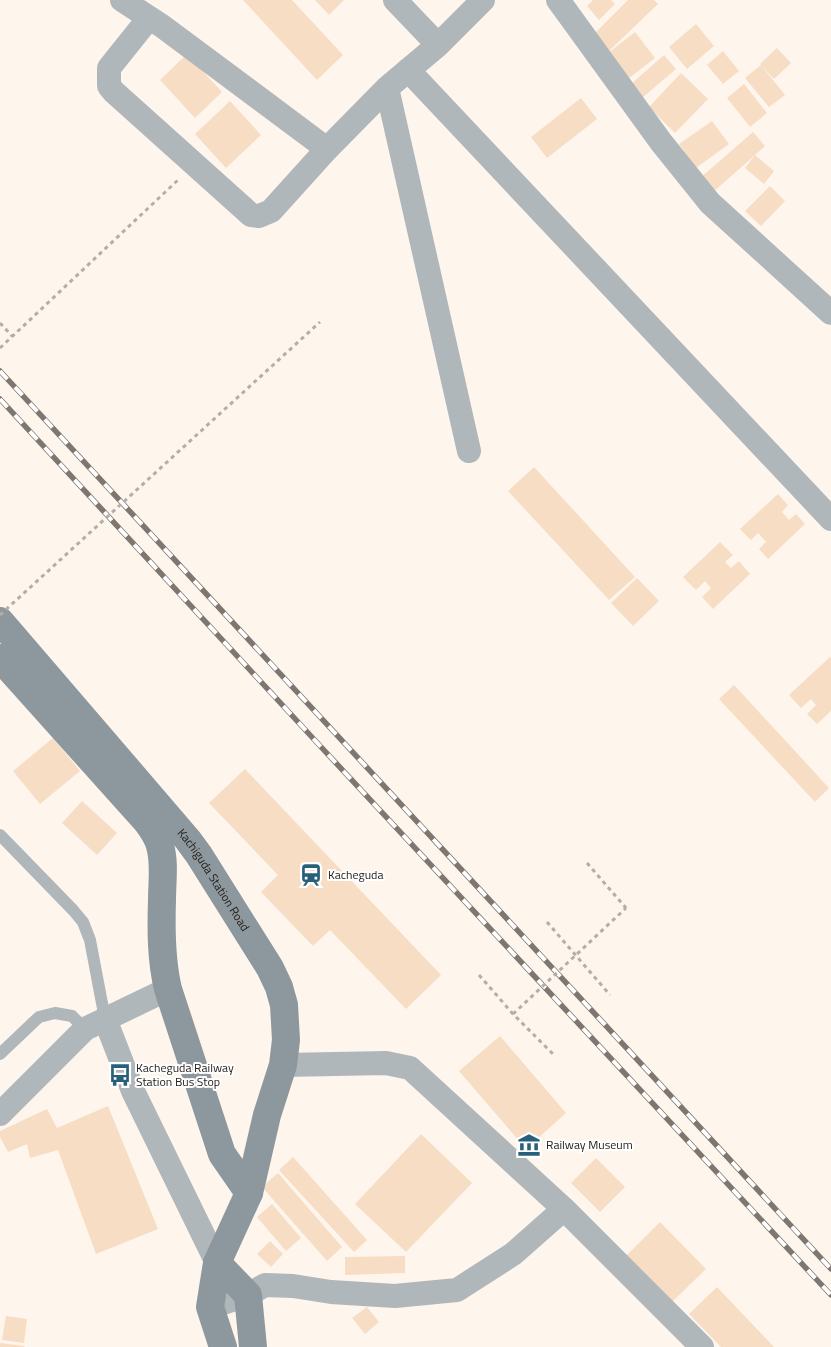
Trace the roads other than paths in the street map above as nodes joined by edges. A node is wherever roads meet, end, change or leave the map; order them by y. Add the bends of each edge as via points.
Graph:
1 (122, 0) edge
2 (395, 0) edge
3 (483, 0) edge
4 (558, 0) edge
5 (149, 18) junction
6 (438, 45) junction
7 (408, 70) junction
8 (387, 88) junction
9 (327, 149) junction
10 (831, 313) edge
11 (469, 451) dead end
12 (831, 519) edge
13 (0, 621) edge
14 (0, 658) edge
15 (0, 835) edge
16 (168, 989) junction
17 (95, 1024) junction
18 (0, 1054) edge
19 (283, 1065) junction
20 (0, 1114) edge
21 (249, 1193) junction
22 (564, 1209) junction
23 (217, 1263) junction
24 (248, 1295) junction
25 (210, 1307) junction
26 (223, 1347) edge
27 (253, 1347) edge
28 (702, 1347) edge

1 - 5 street
2 - 6 street
3 - 6 street
4 - 10 street via 710,203
5 - 9 street
5 - 9 street via 109,68 109,86 251,215 272,211
6 - 7 street
7 - 8 street
7 - 12 street
8 - 9 street
8 - 11 street
13 - 19 main road, Kachiguda Station Road via 199,855 279,987 284,1005 286,1040
14 - 16 main road, Kachiguda Station Road via 155,834 163,870 161,926
15 - 17 lane via 83,922 90,940
16 - 17 street
16 - 21 main road, Kachiguda Station Road via 222,1154
17 - 18 lane via 72,1016 55,1014 39,1017
17 - 20 street
17 - 23 street via 133,1091
19 - 21 main road, Kachiguda Station Road via 267,1115
19 - 22 street via 386,1063 410,1068
21 - 23 main road, Kachiguda Station Road
22 - 24 street via 513,1254 457,1290 395,1296 265,1285
22 - 28 street
23 - 24 main road
23 - 25 main road, Kachiguda Station Road
24 - 25 street
24 - 27 main road
25 - 26 main road, Kachiguda Station Road

